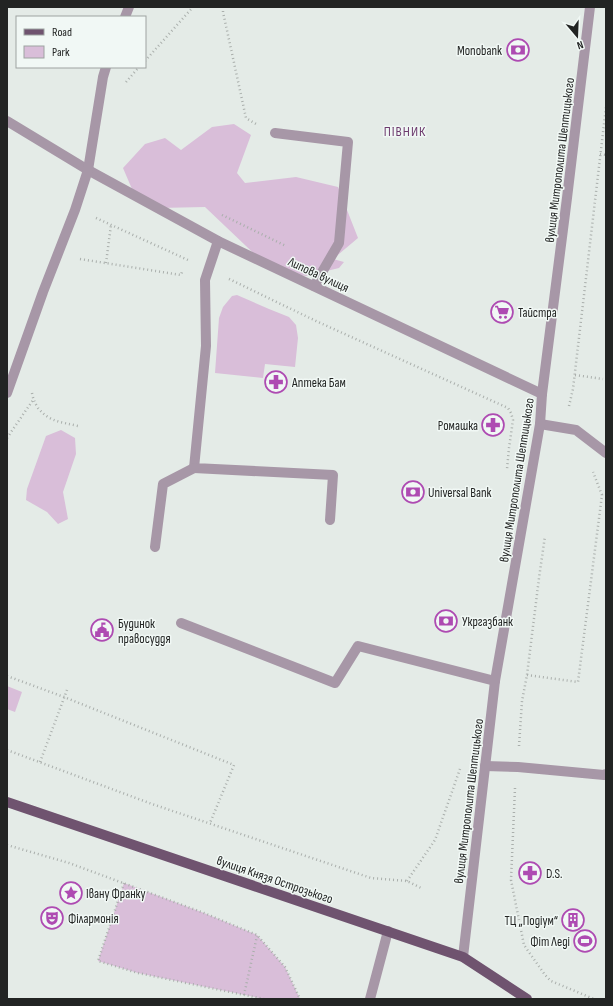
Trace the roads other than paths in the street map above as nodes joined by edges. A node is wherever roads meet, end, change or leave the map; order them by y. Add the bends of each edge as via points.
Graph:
1 (590, 7) edge
2 (106, 68) edge
3 (7, 120) edge
4 (275, 133) road end
5 (88, 170) junction
6 (218, 241) junction
7 (314, 286) junction
8 (7, 393) edge
9 (542, 394) junction
10 (540, 424) junction
11 (606, 453) edge
12 (194, 468) junction
13 (330, 520) dead end
14 (155, 547) dead end
15 (181, 623) dead end
16 (495, 681) junction
17 (485, 766) junction
18 (606, 774) edge
19 (7, 802) edge
20 (388, 931) junction
21 (463, 957) junction
22 (370, 999) edge
23 (527, 999) edge

1 - 9 street, вулиця Митрополита Шептицького
2 - 5 street
3 - 5 street, Липова вулиця
4 - 7 street via 348,142 339,243
5 - 6 street, Липова вулиця
5 - 8 street
6 - 7 street, Липова вулиця
6 - 12 street via 205,280 206,346
7 - 9 street, Липова вулиця
9 - 10 street, вулиця Митрополита Шептицького
10 - 11 street via 576,430
10 - 16 street, вулиця Митрополита Шептицького
12 - 13 street via 333,474
12 - 14 street via 163,484
15 - 16 street via 335,683 358,646
16 - 17 street, вулиця Митрополита Шептицького
17 - 18 street
17 - 21 street, вулиця Митрополита Шептицького
19 - 20 main road, вулиця Князя Острозького
20 - 21 main road, вулиця Князя Острозького
20 - 22 street
21 - 23 main road, вулиця Князя Острозького

